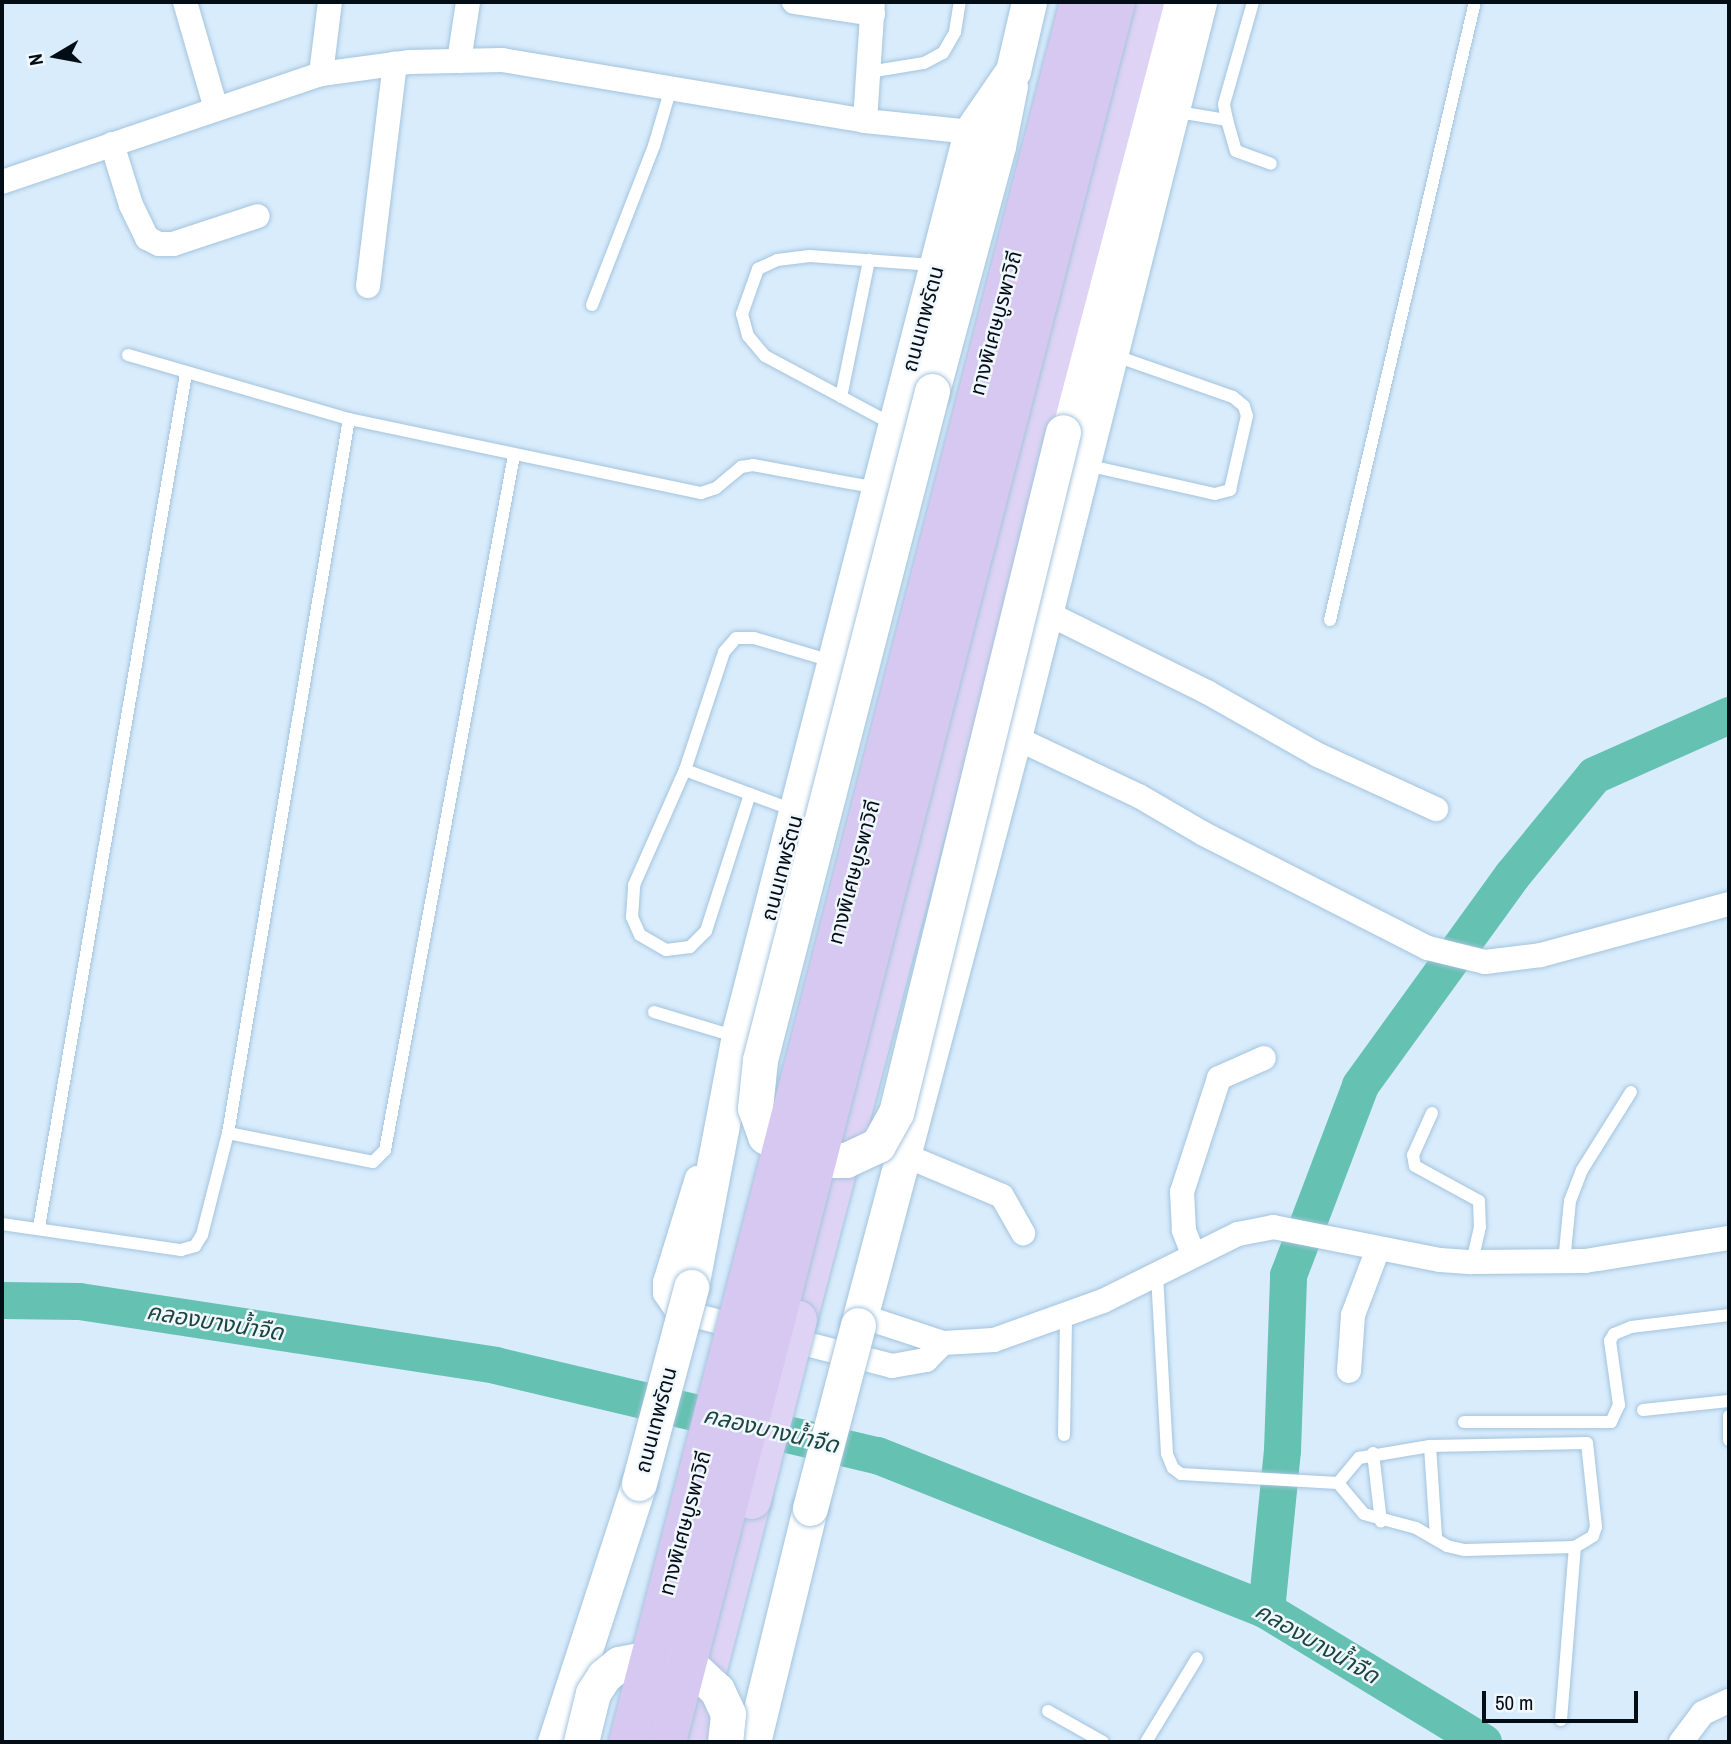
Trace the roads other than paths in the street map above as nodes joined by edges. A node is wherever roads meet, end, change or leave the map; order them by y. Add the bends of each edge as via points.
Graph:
1 (185, 2) edge
2 (330, 2) edge
3 (468, 2) edge
4 (794, 2) edge
5 (960, 2) edge
6 (1029, 2) edge
7 (1066, 2) edge
8 (1079, 2) edge
9 (1116, 2) edge
10 (1145, 2) edge
11 (1175, 2) edge
12 (1199, 2) edge
13 (1253, 2) edge
14 (1475, 2) edge
15 (873, 8) edge
16 (460, 61) junction
17 (395, 64) junction
18 (1013, 71) junction
19 (869, 72) junction
20 (321, 74) junction
21 (671, 88) junction
22 (216, 109) junction
23 (1172, 111) junction
24 (1227, 120) junction
25 (865, 121) junction
26 (971, 132) junction
27 (112, 144) junction
28 (1271, 164) dead end
29 (2, 182) edge
30 (258, 216) dead end
31 (869, 260) junction
32 (937, 265) junction
33 (368, 286) dead end
34 (592, 305) dead end
35 (1111, 354) junction
36 (128, 355) dead end
37 (186, 374) junction
38 (841, 397) junction
39 (349, 419) junction
40 (896, 426) junction
41 (514, 455) junction
42 (1082, 464) junction
43 (880, 488) junction
44 (1045, 612) junction
45 (1330, 620) dead end
46 (835, 662) junction
47 (1014, 737) junction
48 (685, 770) junction
49 (750, 794) junction
50 (1436, 809) dead end
51 (796, 811) junction
52 (1729, 904) edge
53 (654, 1012) dead end
54 (739, 1037) junction
55 (1264, 1058) dead end
56 (728, 1089) junction
57 (1631, 1092) dead end
58 (1432, 1113) dead end
59 (228, 1132) junction
60 (904, 1155) junction
61 (2, 1224) edge
62 (39, 1227) junction
63 (1023, 1233) dead end
64 (1729, 1238) edge
65 (1378, 1249) junction
66 (1193, 1254) junction
67 (1472, 1262) junction
68 (1564, 1262) junction
69 (1157, 1275) junction
70 (1729, 1315) edge
71 (1066, 1316) junction
72 (860, 1320) junction
73 (943, 1343) junction
74 (1349, 1371) dead end
75 (1729, 1401) edge
76 (1643, 1410) dead end
77 (1729, 1416) edge
78 (1464, 1422) dead end
79 (1064, 1435) dead end
80 (1729, 1440) edge
81 (1430, 1446) junction
82 (1373, 1453) junction
83 (1338, 1483) junction
84 (1381, 1522) junction
85 (1436, 1536) junction
86 (1575, 1547) junction
87 (1197, 1658) dead end
88 (1729, 1701) edge
89 (1048, 1711) dead end
90 (1561, 1720) dead end
91 (555, 1742) edge
92 (581, 1742) edge
93 (617, 1742) edge
94 (628, 1742) edge
95 (667, 1742) edge
96 (689, 1742) edge
97 (726, 1742) edge
98 (753, 1742) edge
99 (1102, 1742) edge
100 (1146, 1742) edge
101 (1681, 1742) edge

1 - 22 street
2 - 20 street
3 - 16 street
4 - 15 street
5 - 19 lane via 955,33 943,53 924,62
6 - 18 main road, ถนนเทพรัตน
7 - 93 highway, ถนนเทพรัตน
8 - 94 highway, ทางพิเศษบูรพาวิถี, bridge
9 - 95 highway, ทางพิเศษบูรพาวิถี, bridge
10 - 96 highway, bridge
11 - 18 main road, bridge via 1063,432 896,1113 878,1145 846,1160 804,1160 765,1136 755,1108 760,1060 998,146
12 - 23 main road
13 - 24 lane via 1224,104
14 - 45 lane
15 - 19 street
16 - 17 street
16 - 21 street via 502,60
17 - 20 street
17 - 33 street
18 - 26 main road, ถนนเทพรัตน
19 - 25 street
20 - 22 street
21 - 25 street
21 - 34 lane via 654,146
22 - 27 street
23 - 24 lane
23 - 35 main road
24 - 28 lane via 1236,152
25 - 26 street
26 - 32 main road, ถนนเทพรัตน
27 - 29 street
27 - 30 street via 131,205 147,238 159,244 173,244
31 - 32 lane
31 - 38 lane
31 - 38 lane via 810,256 777,260 758,269 742,314 748,336 765,356
32 - 40 main road, ถนนเทพรัตน
35 - 42 main road
35 - 42 lane via 1233,397 1244,406 1247,416 1230,490 1215,494
36 - 37 lane
37 - 39 lane
37 - 62 lane
38 - 40 lane
39 - 41 lane
39 - 59 lane
40 - 43 main road, ถนนเทพรัตน
41 - 43 lane via 701,493 716,488 741,467 752,465
41 - 59 lane via 384,1150 373,1162
42 - 44 main road
43 - 46 main road, ถนนเทพรัตน
44 - 47 main road
44 - 50 street via 1208,692 1318,755
46 - 48 lane via 754,638 736,638 724,652
46 - 51 main road, ถนนเทพรัตน
47 - 52 street via 1139,796 1204,835 1428,948 1485,962 1541,955
47 - 60 main road
48 - 49 lane
48 - 49 lane via 634,885 632,917 640,935 666,950 690,947 706,931
49 - 51 lane
51 - 54 main road, ถนนเทพรัตน
53 - 54 lane
54 - 56 main road, ถนนเทพรัตน
55 - 66 street via 1219,1079 1181,1192 1184,1230
56 - 73 street via 665,1282 670,1304 677,1311 892,1366 926,1360
56 - 91 main road, ถนนเทพรัตน, bridge via 691,1287 639,1482
57 - 68 lane via 1570,1201
58 - 67 lane via 1413,1155 1415,1166 1479,1201 1480,1227
59 - 62 lane via 202,1235 195,1246 181,1250
60 - 63 street via 1002,1196
60 - 72 main road
61 - 62 lane
64 - 68 street
65 - 66 street via 1273,1227 1238,1234
65 - 67 street
65 - 74 street via 1353,1315
66 - 69 street
67 - 68 street
69 - 71 street
69 - 83 lane via 1167,1454 1173,1468 1207,1479 1269,1477
70 - 78 lane via 1631,1327 1614,1335 1610,1341 1619,1405 1611,1422
71 - 73 street via 994,1340
71 - 79 lane
72 - 73 street
72 - 98 main road, bridge
75 - 76 lane
77 - 80 lane
81 - 82 lane
81 - 85 lane
81 - 86 lane via 1587,1443 1596,1527 1589,1542
82 - 83 lane via 1359,1458
82 - 84 lane
83 - 84 lane via 1353,1504
84 - 85 lane
85 - 86 lane via 1447,1546 1465,1550
86 - 90 lane
87 - 100 lane
88 - 101 street via 1703,1713
89 - 99 lane
92 - 97 main road, bridge via 593,1693 604,1676 619,1664 660,1656 690,1665 717,1690 728,1714

